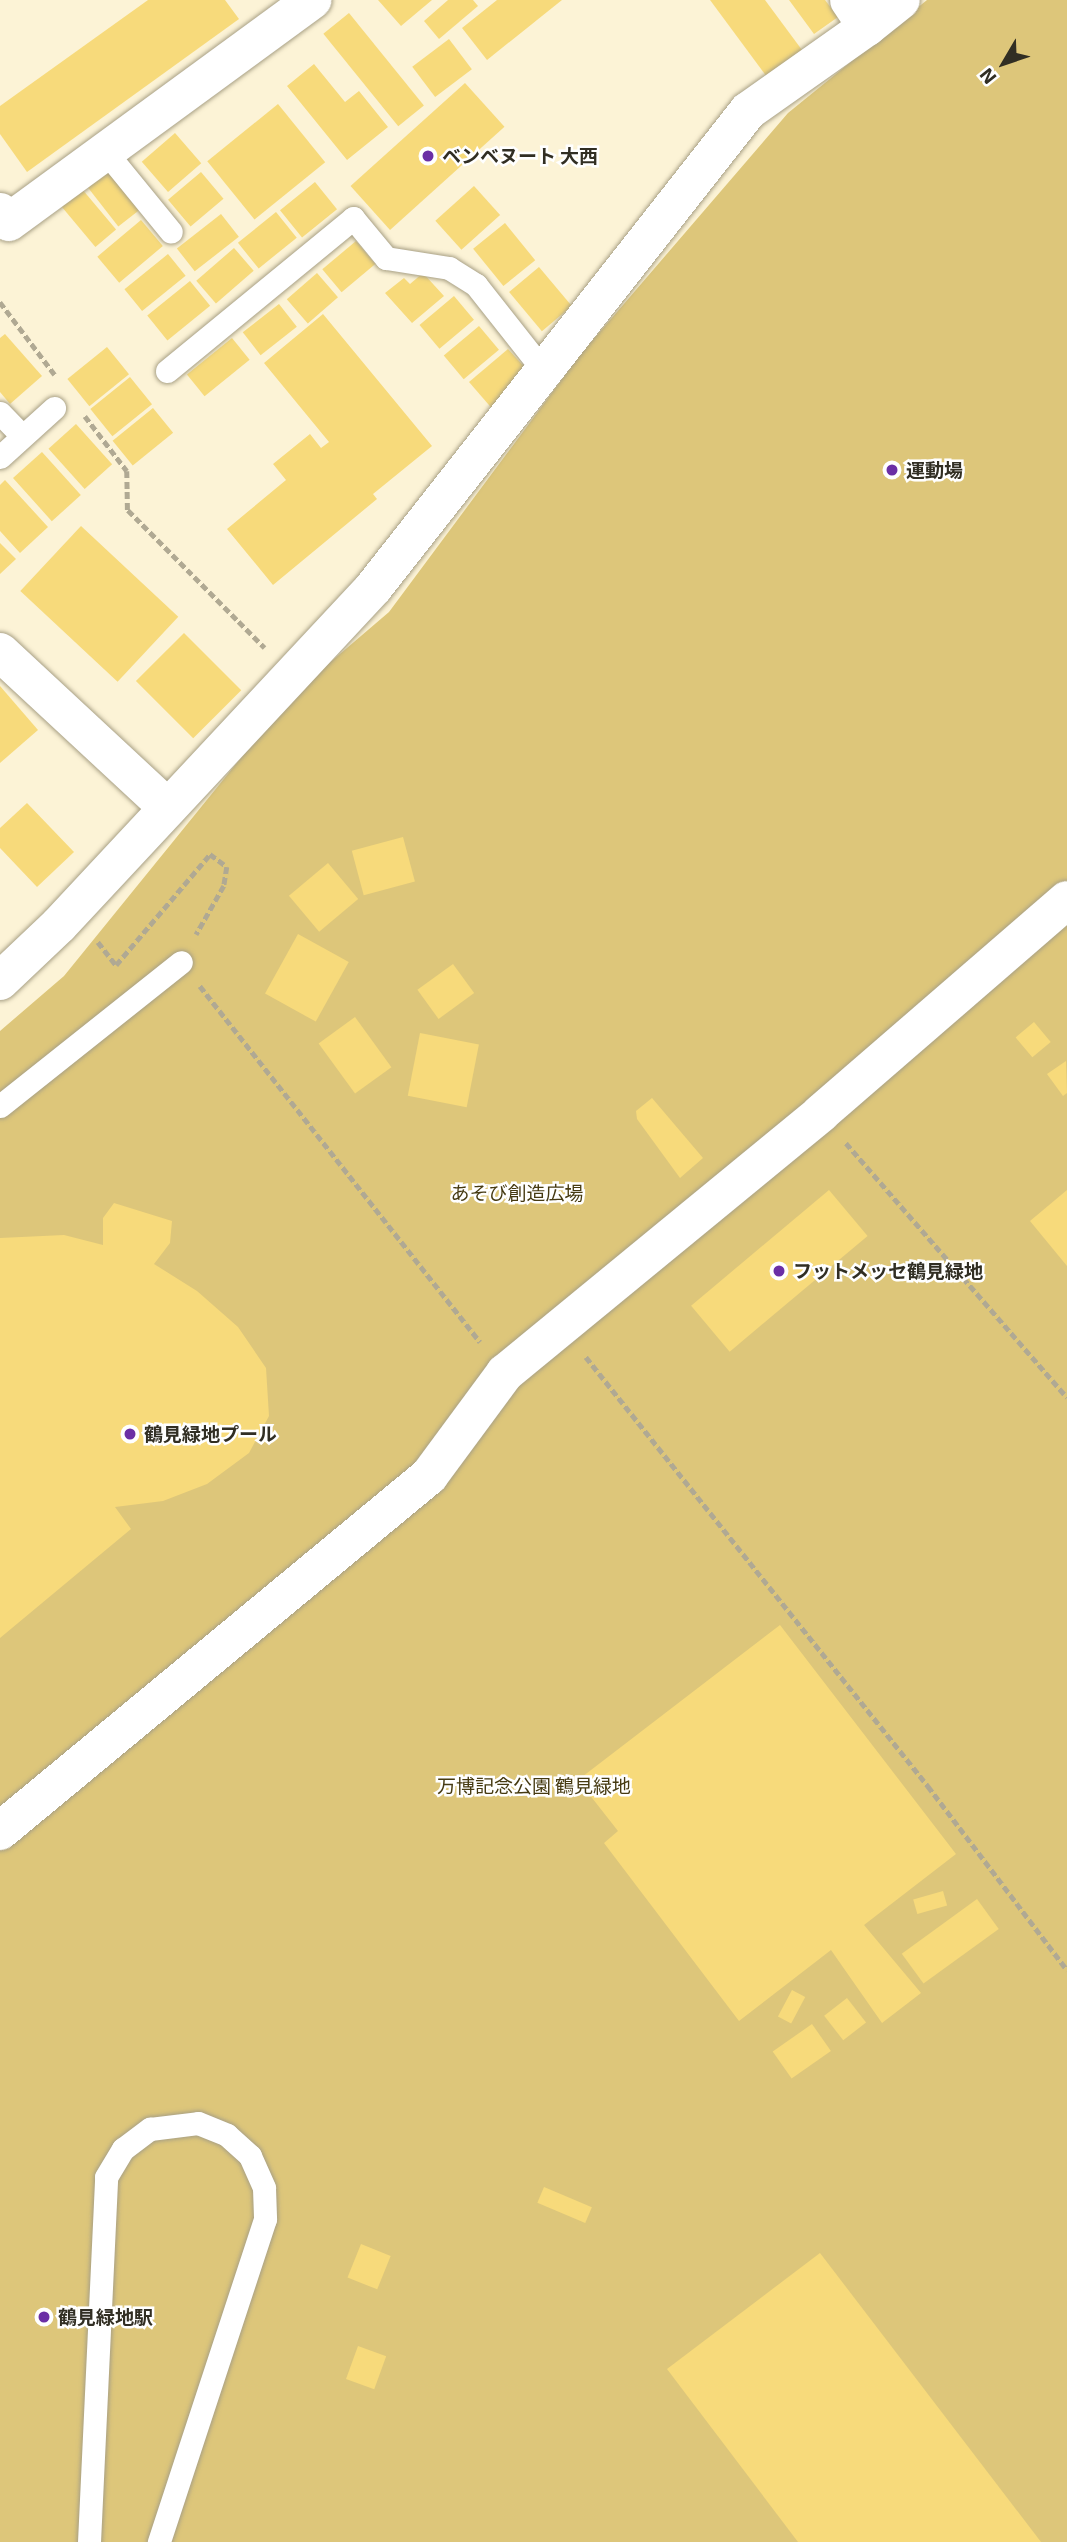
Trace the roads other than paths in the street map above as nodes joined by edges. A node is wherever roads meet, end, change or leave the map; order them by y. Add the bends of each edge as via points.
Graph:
1 (312, 0) edge
2 (901, 0) edge
3 (858, 13) edge
4 (105, 151) junction
5 (0, 212) edge
6 (171, 232) dead end
7 (167, 371) dead end
8 (544, 371) junction
9 (54, 408) dead end
10 (0, 412) edge
11 (22, 436) junction
12 (0, 457) edge
13 (0, 652) edge
14 (168, 808) junction
15 (1067, 900) edge
16 (181, 962) road end
17 (0, 981) edge
18 (0, 1106) edge
19 (0, 1831) edge
20 (89, 2542) edge
21 (159, 2542) edge

1 - 4 street
2 - 3 street
3 - 8 street via 748,111
4 - 5 street via 9,222
4 - 6 lane
7 - 8 lane via 353,218 386,258 449,268 476,285
8 - 14 street via 374,587
9 - 11 lane
10 - 11 lane
11 - 12 lane
13 - 14 street
14 - 17 street
15 - 19 street via 821,1113 505,1373 429,1476
16 - 18 lane
20 - 21 lane via 106,2177 123,2148 150,2129 198,2123 227,2135 250,2156 264,2188 265,2219

